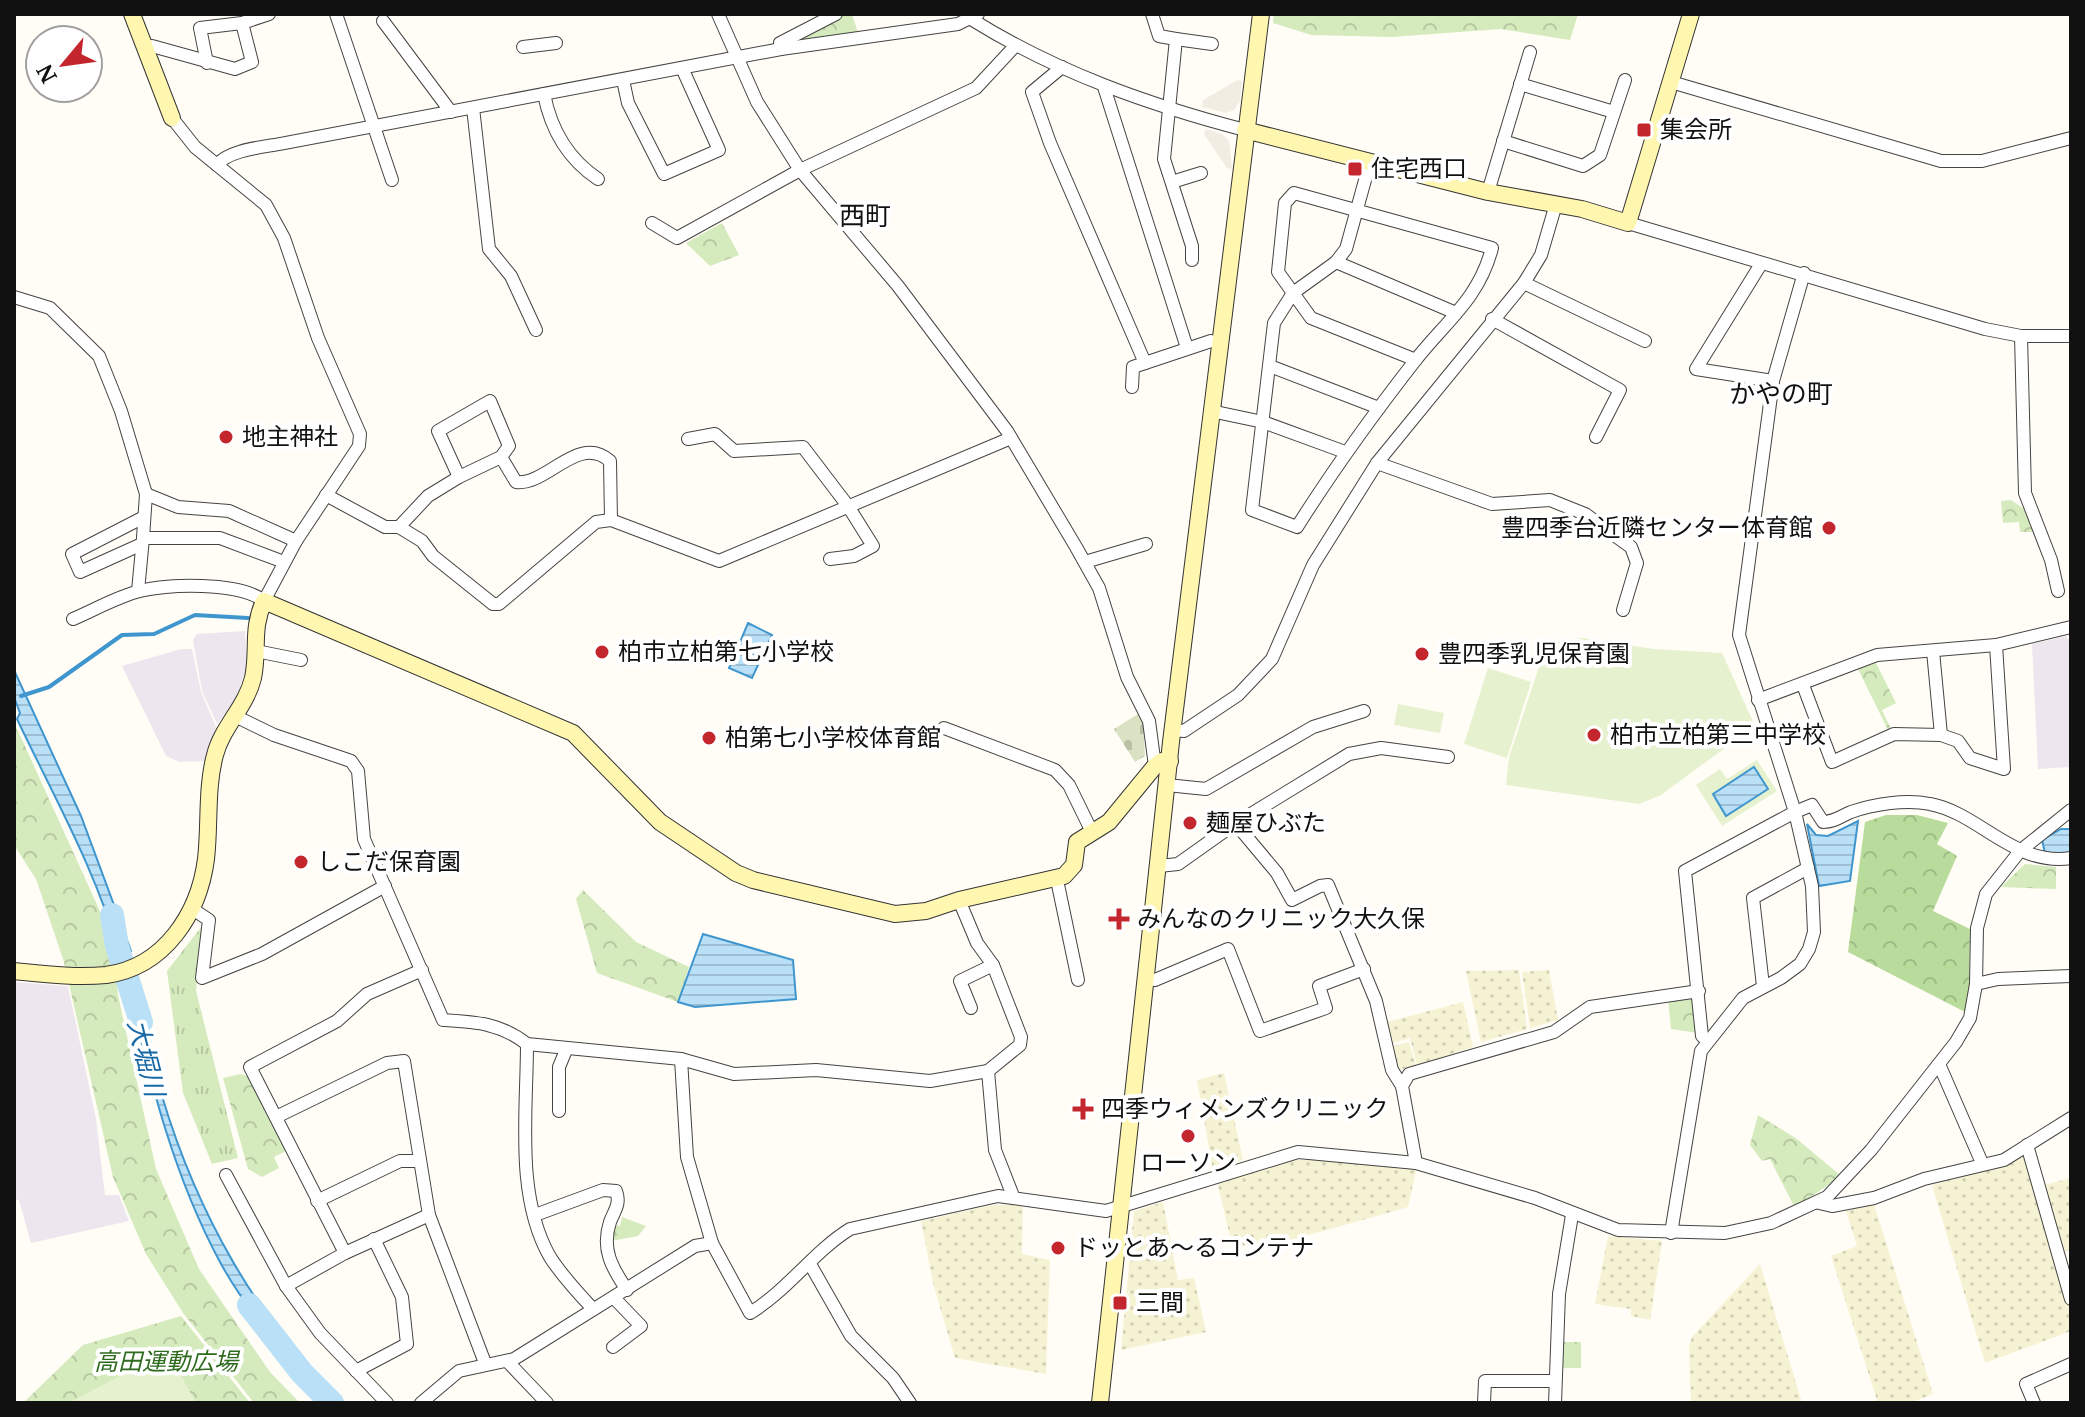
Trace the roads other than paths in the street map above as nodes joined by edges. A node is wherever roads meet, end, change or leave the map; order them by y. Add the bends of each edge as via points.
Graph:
1 (132, 14) edge
2 (269, 14) edge
3 (336, 14) edge
4 (718, 14) edge
5 (836, 14) edge
6 (1152, 14) edge
7 (1261, 14) edge
8 (1691, 14) edge
9 (974, 16) edge
10 (383, 21) dead end
11 (242, 23) junction
12 (1176, 39) junction
13 (556, 43) dead end
14 (1212, 44) dead end
15 (1015, 46) junction
16 (523, 47) dead end
17 (145, 48) junction
18 (781, 49) junction
19 (1530, 52) dead end
20 (737, 58) junction
21 (207, 63) junction
22 (1062, 67) junction
23 (682, 68) junction
24 (623, 80) junction
25 (1625, 80) dead end
26 (1671, 82) junction
27 (1520, 84) junction
28 (1104, 87) junction
29 (544, 94) junction
30 (473, 108) junction
31 (1169, 110) junction
32 (451, 112) junction
33 (1614, 112) junction
34 (172, 118) joint
35 (372, 128) junction
36 (1245, 130) junction
37 (2071, 138) edge
38 (1503, 141) junction
39 (1370, 162) junction
40 (217, 165) junction
41 (800, 170) junction
42 (1201, 173) dead end
43 (598, 179) dead end
44 (392, 180) dead end
45 (1172, 182) junction
46 (1488, 192) junction
47 (1556, 204) junction
48 (1357, 212) junction
49 (652, 223) dead end
50 (1628, 223) junction
51 (1192, 260) dead end
52 (1336, 262) junction
53 (1761, 264) junction
54 (1804, 273) junction
55 (1524, 283) junction
56 (1293, 293) junction
57 (14, 297) edge
58 (1456, 313) junction
59 (1492, 319) junction
60 (536, 330) dead end
61 (2021, 336) junction
62 (2071, 336) edge
63 (1645, 341) dead end
64 (1219, 343) junction
65 (1187, 348) junction
66 (1416, 360) junction
67 (1145, 363) junction
68 (1270, 366) junction
69 (1773, 381) junction
70 (1132, 387) dead end
71 (1379, 408) junction
72 (1211, 411) junction
73 (1263, 422) junction
74 (1596, 437) dead end
75 (1011, 438) junction
76 (688, 439) dead end
77 (1345, 452) junction
78 (501, 457) junction
79 (1377, 463) junction
80 (459, 477) junction
81 (146, 494) junction
82 (326, 495) junction
83 (848, 506) junction
84 (144, 517) junction
85 (611, 520) junction
86 (399, 527) junction
87 (142, 541) junction
88 (296, 541) junction
89 (1146, 544) dead end
90 (830, 559) dead end
91 (284, 562) junction
92 (1085, 562) junction
93 (138, 591) junction
94 (2058, 591) dead end
95 (264, 601) junction
96 (1623, 610) dead end
97 (73, 619) dead end
98 (2071, 627) edge
99 (1996, 645) junction
100 (256, 651) junction
101 (1933, 651) junction
102 (301, 660) dead end
103 (1803, 685) junction
104 (1758, 700) junction
105 (1364, 711) dead end
106 (235, 716) junction
107 (944, 728) dead end
108 (1173, 730) junction
109 (1941, 735) junction
110 (1448, 757) dead end
111 (1162, 763) junction
112 (1167, 785) junction
113 (2071, 810) edge
114 (1795, 812) junction
115 (1233, 825) junction
116 (1092, 832) junction
117 (2020, 851) junction
118 (2071, 858) edge
119 (1159, 866) junction
120 (1808, 868) junction
121 (1057, 880) junction
122 (385, 886) junction
123 (959, 900) junction
124 (194, 910) junction
125 (993, 965) junction
126 (1364, 969) junction
127 (422, 970) junction
128 (14, 971) edge
129 (2071, 976) edge
130 (1145, 979) junction
131 (1078, 980) dead end
132 (1976, 984) junction
133 (1763, 986) junction
134 (1699, 991) junction
135 (971, 1008) dead end
136 (1707, 1040) junction
137 (527, 1044) junction
138 (566, 1050) junction
139 (681, 1059) junction
140 (1939, 1064) junction
141 (988, 1071) junction
142 (1402, 1086) junction
143 (559, 1111) dead end
144 (276, 1117) junction
145 (2071, 1118) edge
146 (2027, 1145) junction
147 (420, 1161) junction
148 (1416, 1163) junction
149 (1982, 1163) junction
150 (226, 1175) dead end
151 (1013, 1196) junction
152 (317, 1201) junction
153 (1819, 1203) junction
154 (1119, 1208) junction
155 (429, 1215) junction
156 (535, 1215) junction
157 (1572, 1215) junction
158 (1671, 1233) junction
159 (374, 1239) junction
160 (712, 1243) junction
161 (345, 1253) junction
162 (810, 1264) junction
163 (286, 1286) junction
164 (627, 1290) junction
165 (614, 1298) junction
166 (2071, 1299) edge
167 (593, 1309) junction
168 (613, 1347) dead end
169 (507, 1361) junction
170 (485, 1363) junction
171 (2071, 1364) edge
172 (356, 1371) junction
173 (1555, 1381) junction
174 (387, 1403) edge
175 (421, 1403) edge
176 (547, 1403) edge
177 (910, 1403) edge
178 (1100, 1403) edge
179 (1484, 1403) edge
180 (1555, 1403) edge
181 (2034, 1403) edge

1 - 17 street
2 - 11 street
3 - 35 street
4 - 20 street
5 - 18 street via 780,43
6 - 12 street via 1159,36
7 - 36 street
8 - 26 street
9 - 15 street
9 - 18 street via 958,24
10 - 32 street
11 - 21 street via 200,28
11 - 21 street via 252,62 235,69
12 - 14 street
12 - 31 street
13 - 16 street
15 - 22 street
15 - 41 street via 976,88
17 - 21 street
17 - 34 street
18 - 20 street
19 - 27 street
20 - 23 street
20 - 41 street via 757,102
22 - 28 street
22 - 67 street via 1032,92
23 - 24 street
23 - 24 street via 719,150 664,174 628,103
24 - 29 street
25 - 33 street
26 - 37 street via 1941,161 1982,161
26 - 50 street
27 - 33 street
27 - 38 street
28 - 31 street
28 - 65 street
29 - 30 street
29 - 43 street via 549,120 576,164
30 - 32 street
30 - 60 street via 489,249 511,276
31 - 36 street
31 - 45 street via 1164,159
32 - 35 street
33 - 38 street via 1600,155 1583,166
34 - 40 street
35 - 40 street via 240,153
35 - 44 street
36 - 39 street
36 - 64 street
38 - 46 street
39 - 46 street
39 - 48 street
40 - 82 street via 266,205 284,238 318,338 357,422 359,446
41 - 49 street via 677,238
41 - 75 street via 898,286
42 - 45 street
45 - 51 street
46 - 47 street
47 - 50 street
47 - 55 street via 1541,255
48 - 52 street via 1346,249
48 - 56 street via 1294,193 1285,203 1278,272
48 - 58 street via 1492,248 1478,289
50 - 53 street
52 - 56 street
52 - 58 street
53 - 54 street
53 - 69 street via 1696,369
54 - 61 street
54 - 69 street
55 - 59 street
55 - 63 street
56 - 66 street via 1311,318
56 - 68 street via 1274,323
57 - 81 street via 50,308 99,356
58 - 66 street
59 - 74 street via 1620,390
59 - 79 street
61 - 62 street
61 - 94 street via 2025,493
64 - 65 street
64 - 72 street
65 - 67 street
66 - 71 street
67 - 70 street via 1133,367
68 - 71 street
68 - 73 street
69 - 104 street via 1739,635
71 - 77 street
72 - 73 street
72 - 108 street
73 - 77 street
73 - 77 street via 1252,510 1297,527
75 - 83 street
75 - 92 street
76 - 83 street via 715,434 734,451 803,447
78 - 80 street
78 - 80 street via 509,446 490,401 438,431
78 - 85 street via 516,482 527,483 574,454 604,456 610,461
79 - 96 street via 1492,504 1550,500 1585,514 1631,547 1637,563
79 - 108 street via 1313,565 1272,659 1238,695 1184,731
80 - 86 street via 428,496
81 - 84 street
81 - 88 street via 178,507 229,511
82 - 86 street via 385,527
82 - 88 street
83 - 85 street via 719,561
83 - 90 street via 873,546 854,556
84 - 87 street
84 - 87 street via 72,554 80,572
85 - 86 street via 596,522 499,604
87 - 91 street via 220,538
87 - 93 street
88 - 91 street
89 - 92 street
91 - 95 street
92 - 111 street
93 - 95 street via 227,587
93 - 97 street
95 - 100 street via 253,632
95 - 123 street via 573,733 660,822 744,877 895,914
98 - 99 street
99 - 101 street
99 - 109 street via 2004,769 1970,758 1958,741
100 - 102 street
100 - 106 street via 250,687
101 - 103 street via 1877,655
101 - 109 street
103 - 104 street
103 - 109 street via 1832,762 1894,734
104 - 114 street
105 - 112 street via 1313,727 1206,789
106 - 122 street via 351,761 358,771 364,839
106 - 124 street via 215,755 205,860
107 - 116 street via 1055,770 1069,785
108 - 111 street
110 - 115 street via 1363,749
111 - 112 street
111 - 116 street via 1120,811
112 - 119 street
113 - 117 street
114 - 117 street via 1812,805 1823,822 1832,822 1883,803 1930,804
114 - 120 street
114 - 134 street via 1685,871
115 - 119 street via 1178,864
115 - 126 street via 1277,873 1292,900 1328,885
116 - 121 street via 1077,842 1074,865
117 - 118 street
117 - 132 street via 1986,894 1975,948
119 - 130 street
120 - 133 street via 1814,918 1809,949 1793,971
120 - 133 street via 1753,898
121 - 123 street
121 - 131 street
122 - 124 street via 262,954 202,978 209,920
122 - 127 street
123 - 125 street
124 - 128 street via 153,956 129,969 100,975
125 - 135 street via 960,981
125 - 141 street via 1021,1037 1020,1045
126 - 130 street via 1319,986 1326,1008 1260,1031 1228,949 1155,980
126 - 142 street via 1392,1070
127 - 137 street via 443,1020 489,1023
127 - 144 street via 367,994 337,1021 250,1067
129 - 132 street
130 - 154 street
132 - 140 street via 1965,1028
133 - 136 street via 1743,998
134 - 136 street via 1702,1036
134 - 142 street via 1590,1007 1554,1032 1409,1074
136 - 158 street
137 - 138 street
137 - 156 street via 527,1170
138 - 139 street
138 - 143 street via 559,1067
139 - 141 street via 734,1074 816,1070 930,1081
139 - 160 street via 687,1157
140 - 149 street
140 - 153 street via 1871,1150
141 - 151 street via 995,1150
142 - 148 street
144 - 147 street via 387,1063 404,1061
144 - 152 street
145 - 146 street
146 - 149 street via 2004,1160
146 - 166 street
147 - 152 street via 400,1161
147 - 155 street
148 - 154 street via 1298,1152
148 - 157 street via 1535,1198
149 - 153 street via 1874,1198 1832,1206
150 - 163 street
151 - 154 street via 1093,1210
151 - 162 street via 981,1197 850,1229
152 - 161 street
153 - 158 street via 1771,1223 1725,1233
154 - 178 street
155 - 159 street
155 - 170 street
156 - 164 street via 603,1190 616,1191 618,1205 606,1241 608,1258
156 - 167 street via 549,1255
157 - 158 street via 1609,1228
157 - 173 street via 1559,1294
159 - 161 street
159 - 172 street via 402,1297 407,1344
160 - 162 street via 750,1313
160 - 164 street via 695,1246
161 - 163 street
162 - 177 street via 851,1336
163 - 172 street
164 - 165 street
165 - 167 street
165 - 168 street via 641,1326
167 - 169 street
169 - 170 street
169 - 176 street
170 - 175 street via 459,1371
171 - 181 street via 2026,1384
172 - 174 street
173 - 179 street via 1485,1381
173 - 180 street

